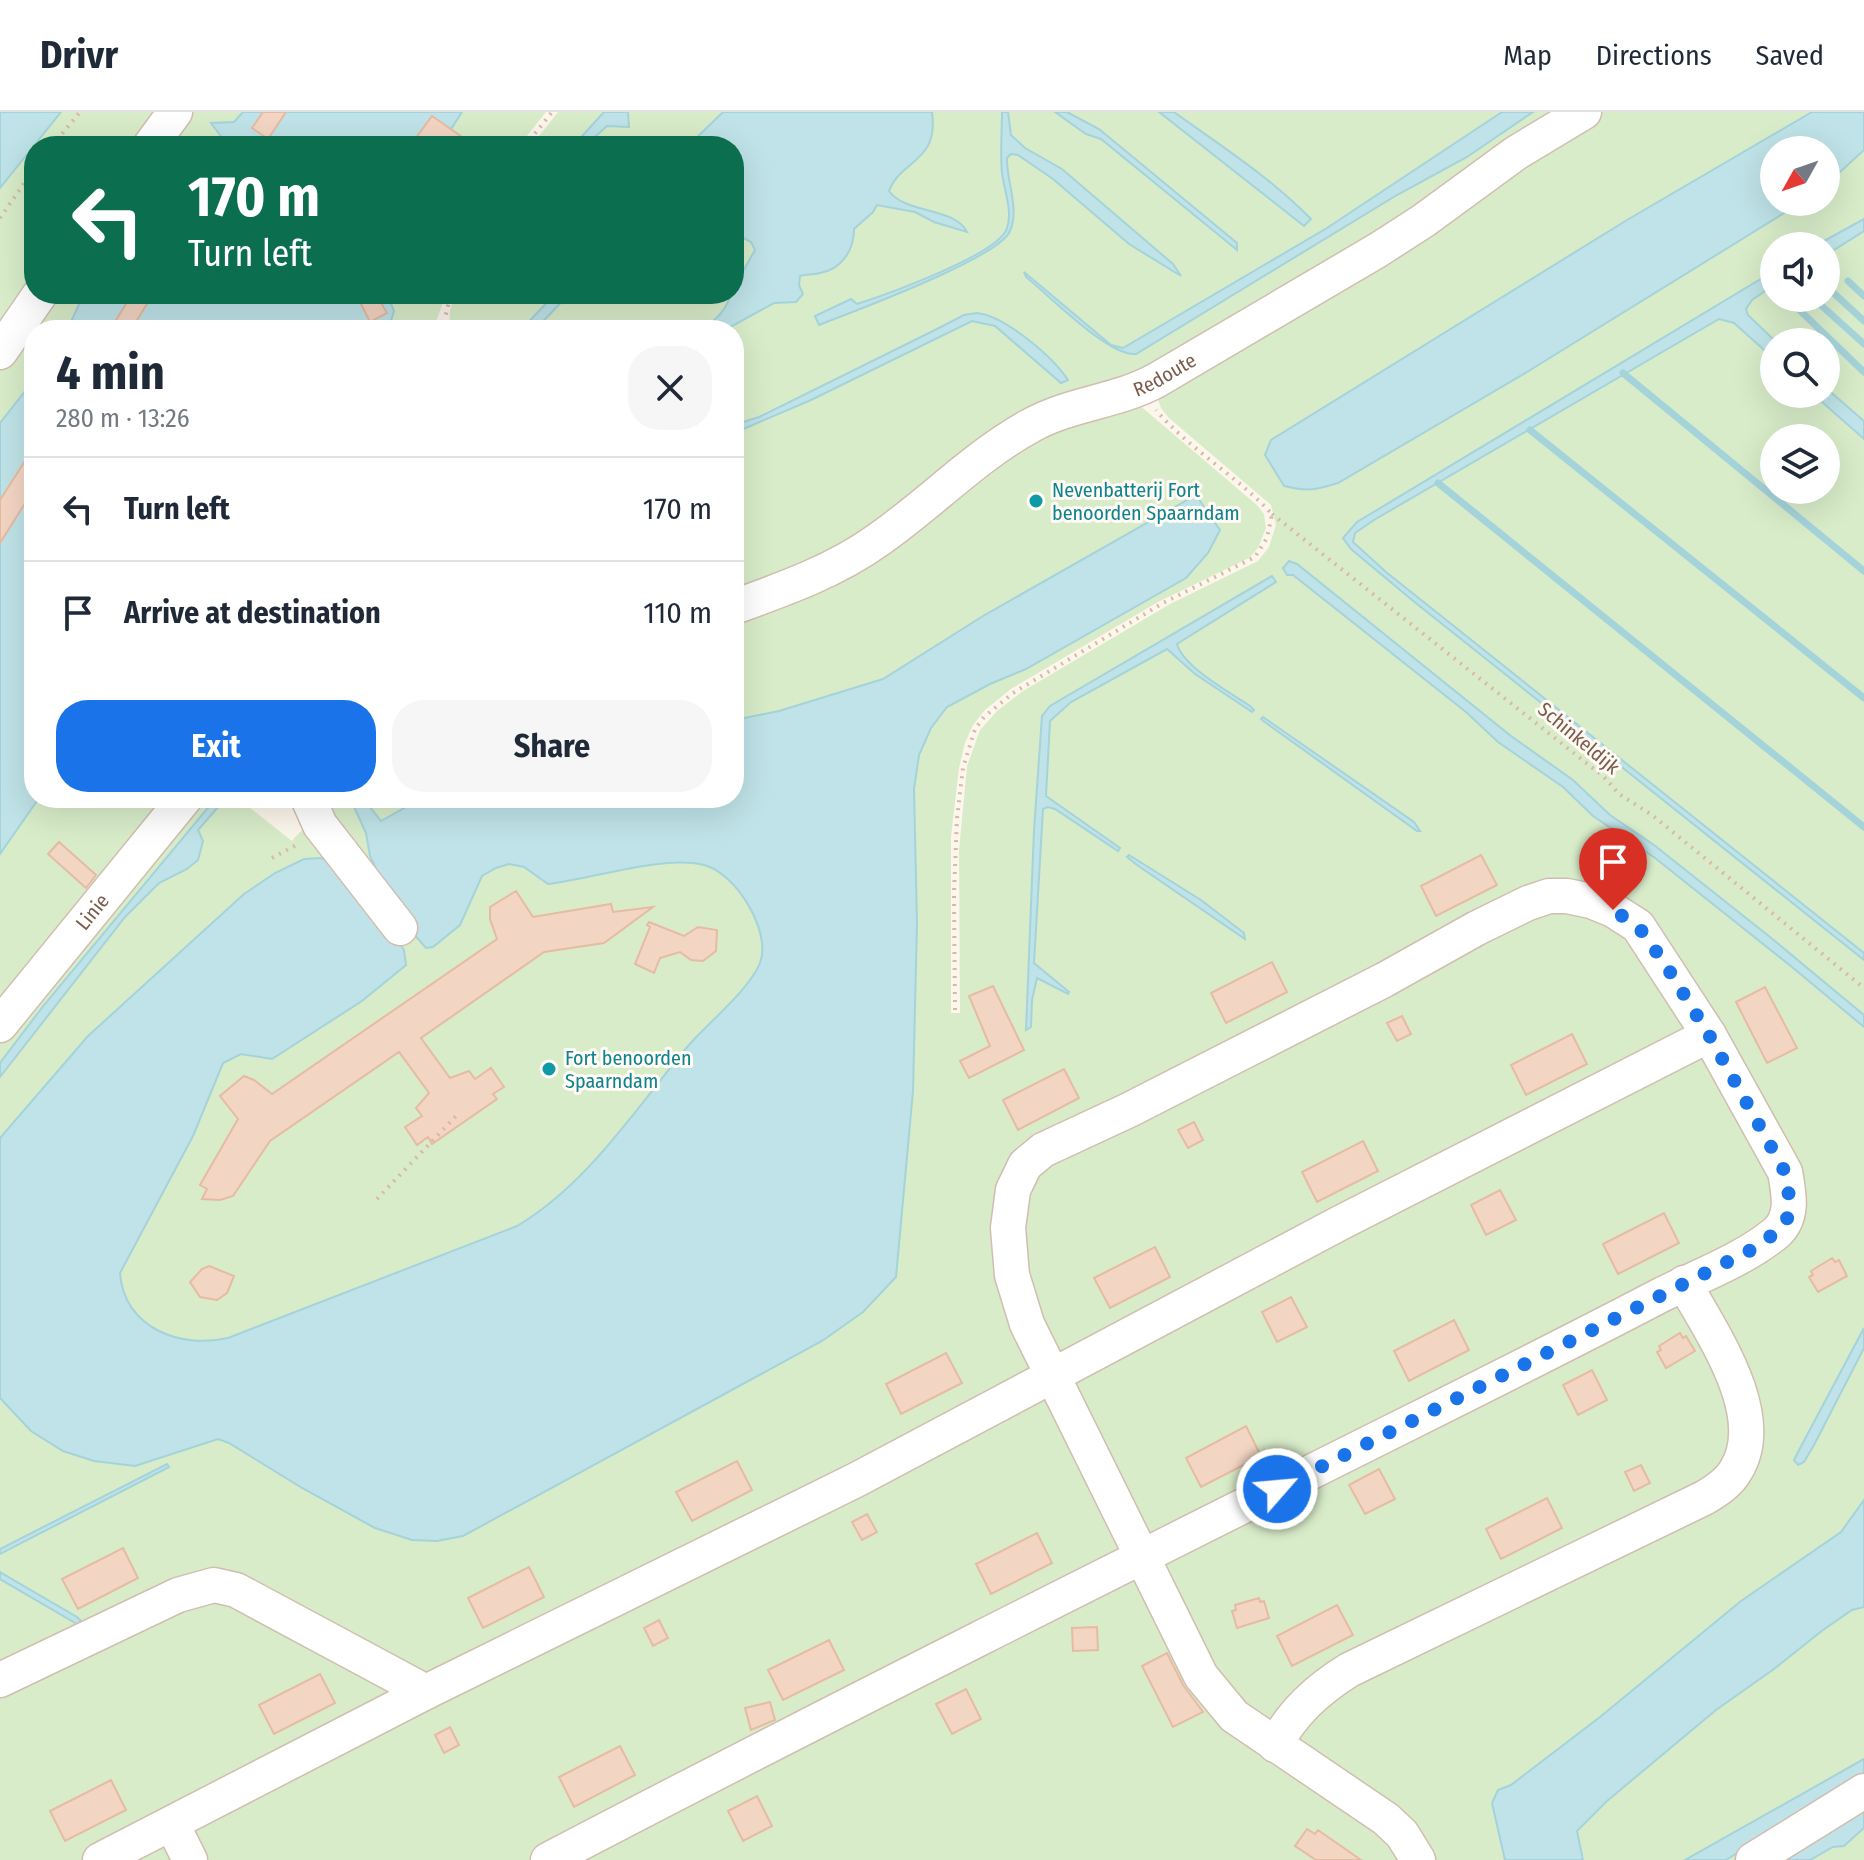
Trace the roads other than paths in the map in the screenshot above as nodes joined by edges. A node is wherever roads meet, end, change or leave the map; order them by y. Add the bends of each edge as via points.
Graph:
1 (175, 112) edge
2 (1584, 112) edge
3 (157, 136) edge
4 (33, 304) edge
5 (0, 352) edge
6 (744, 603) edge
7 (177, 808) edge
8 (312, 808) edge
9 (400, 928) dead end
10 (0, 1025) edge
11 (1709, 1035) junction
12 (1684, 1283) junction
13 (1050, 1376) junction
14 (1141, 1557) junction
15 (0, 1680) edge
16 (426, 1692) junction
17 (1275, 1745) junction
18 (1864, 1791) edge
19 (172, 1824) junction
20 (100, 1860) edge
21 (190, 1860) edge
22 (548, 1860) edge
23 (1418, 1860) edge
24 (1753, 1860) edge

1 - 3 street
2 - 6 street, Redoute via 1378,250 1140,389 1061,411 1029,426 862,551
4 - 5 street
7 - 10 street, Linie
8 - 9 street
11 - 12 street via 1785,1172 1788,1217 1753,1249
11 - 13 street
11 - 13 street via 1638,926 1591,901 1549,896 1043,1150 1025,1165 1013,1190 1008,1228 1012,1275
12 - 14 street
12 - 17 street via 1745,1407 1744,1455 1735,1473 1704,1498 1349,1670 1299,1709
13 - 14 street
13 - 16 street via 856,1480
14 - 17 street via 1201,1676 1234,1716
14 - 22 street
15 - 16 street via 146,1609 214,1585 236,1590
16 - 19 street
17 - 23 street via 1386,1819
18 - 24 street
19 - 20 street
19 - 21 street

